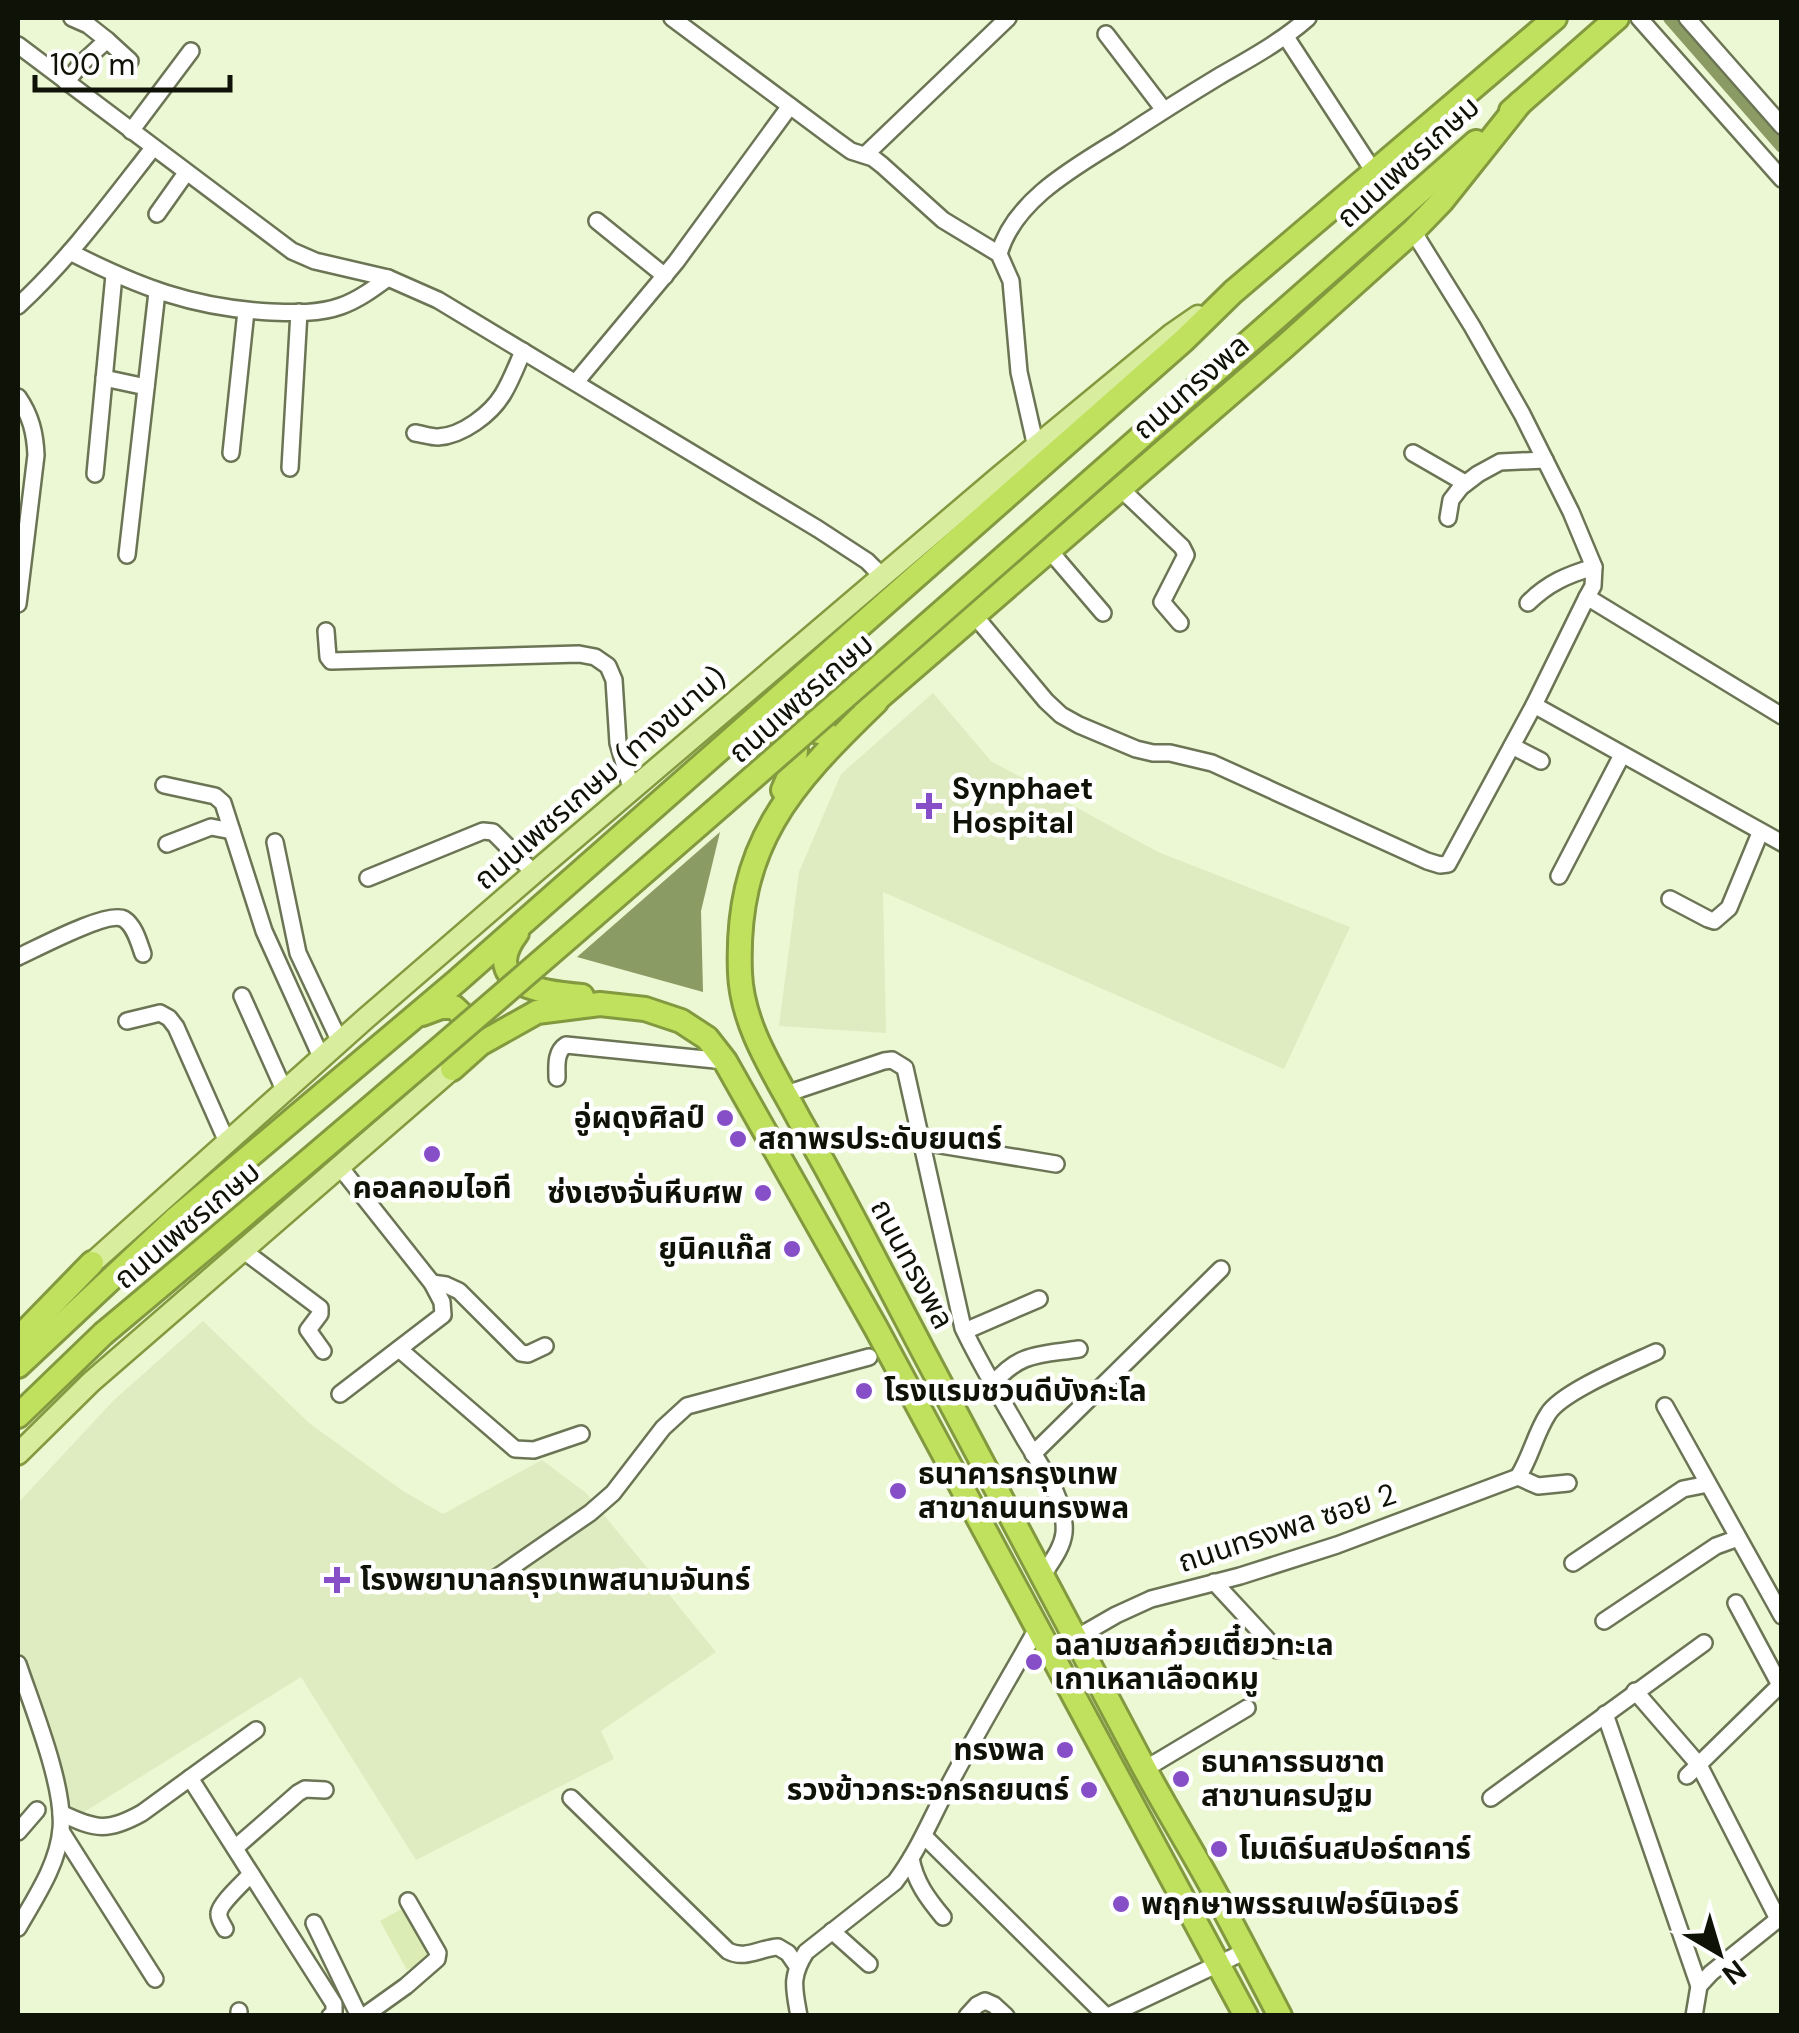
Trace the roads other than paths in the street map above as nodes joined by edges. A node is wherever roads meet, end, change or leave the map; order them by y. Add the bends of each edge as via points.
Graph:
1 (72, 18) edge
2 (672, 18) edge
3 (1008, 18) edge
4 (1308, 18) edge
5 (1555, 18) edge
6 (1617, 18) edge
7 (1638, 18) edge
8 (1688, 18) edge
9 (693, 24) edge
10 (1288, 28) edge
11 (1106, 34) dead end
12 (107, 40) junction
13 (18, 45) edge
14 (191, 51) dead end
15 (130, 61) dead end
16 (66, 82) junction
17 (1520, 103) junction
18 (790, 106) junction
19 (1164, 110) junction
20 (1782, 126) edge
21 (131, 131) junction
22 (153, 148) junction
23 (865, 155) junction
24 (1374, 172) junction
25 (186, 173) junction
26 (1782, 179) edge
27 (158, 214) dead end
28 (598, 221) dead end
29 (1413, 231) junction
30 (70, 252) junction
31 (999, 254) junction
32 (114, 274) junction
33 (665, 276) junction
34 (388, 278) junction
35 (158, 292) junction
36 (1233, 292) junction
37 (18, 306) edge
38 (246, 311) junction
39 (299, 312) junction
40 (523, 351) junction
41 (104, 378) junction
42 (576, 382) junction
43 (146, 387) junction
44 (18, 397) edge
45 (415, 432) dead end
46 (1036, 446) junction
47 (1413, 452) dead end
48 (231, 453) dead end
49 (1545, 460) junction
50 (290, 468) dead end
51 (95, 474) dead end
52 (1466, 483) junction
53 (1120, 488) junction
54 (1448, 518) dead end
55 (1050, 550) junction
56 (128, 555) dead end
57 (1594, 567) junction
58 (882, 576) junction
59 (1587, 597) junction
60 (1528, 603) dead end
61 (18, 604) edge
62 (1103, 613) dead end
63 (975, 616) junction
64 (1180, 622) dead end
65 (326, 631) dead end
66 (840, 643) junction
67 (878, 699) junction
68 (1534, 706) junction
69 (1782, 716) edge
70 (1512, 746) junction
71 (722, 750) junction
72 (1622, 755) junction
73 (1541, 761) dead end
74 (164, 785) dead end
75 (632, 791) junction
76 (772, 822) junction
77 (232, 831) junction
78 (1760, 833) junction
79 (276, 842) dead end
80 (167, 844) dead end
81 (1782, 844) edge
82 (534, 873) junction
83 (1560, 876) dead end
84 (368, 878) dead end
85 (550, 899) junction
86 (1670, 899) dead end
87 (143, 954) dead end
88 (18, 957) edge
89 (242, 996) dead end
90 (639, 1008) junction
91 (414, 1017) junction
92 (126, 1021) dead end
93 (340, 1042) junction
94 (322, 1059) junction
95 (725, 1060) junction
96 (452, 1069) junction
97 (556, 1078) dead end
98 (285, 1092) junction
99 (786, 1094) junction
100 (227, 1142) junction
101 (922, 1142) junction
102 (1056, 1164) dead end
103 (340, 1168) junction
104 (244, 1251) junction
105 (92, 1263) junction
106 (1221, 1269) dead end
107 (432, 1283) junction
108 (1039, 1298) dead end
109 (18, 1325) edge
110 (964, 1331) junction
111 (18, 1339) edge
112 (545, 1346) dead end
113 (399, 1349) junction
114 (1079, 1349) dead end
115 (323, 1351) dead end
116 (1656, 1352) dead end
117 (869, 1357) dead end
118 (927, 1359) junction
119 (18, 1366) edge
120 (901, 1375) junction
121 (993, 1384) junction
122 (340, 1394) dead end
123 (1665, 1406) dead end
124 (18, 1416) edge
125 (580, 1434) dead end
126 (18, 1454) edge
127 (1033, 1454) junction
128 (1518, 1477) junction
129 (1568, 1483) dead end
130 (1708, 1484) junction
131 (1738, 1538) junction
132 (1573, 1563) dead end
133 (1043, 1575) junction
134 (496, 1578) dead end
135 (1214, 1582) junction
136 (1736, 1603) dead end
137 (1782, 1616) edge
138 (1604, 1621) dead end
139 (1038, 1627) junction
140 (1076, 1638) junction
141 (1704, 1643) dead end
142 (1276, 1650) dead end
143 (18, 1664) edge
144 (1781, 1685) edge
145 (1635, 1692) junction
146 (1247, 1708) dead end
147 (1605, 1714) junction
148 (256, 1730) dead end
149 (1145, 1769) junction
150 (1693, 1770) junction
151 (190, 1778) junction
152 (325, 1790) dead end
153 (571, 1798) dead end
154 (1491, 1798) dead end
155 (37, 1810) dead end
156 (61, 1813) junction
157 (18, 1832) edge
158 (61, 1832) junction
159 (924, 1836) junction
160 (235, 1848) junction
161 (911, 1858) junction
162 (252, 1874) junction
163 (408, 1901) dead end
164 (943, 1918) dead end
165 (1780, 1918) edge
166 (314, 1923) dead end
167 (18, 1928) edge
168 (225, 1929) dead end
169 (832, 1931) junction
170 (1246, 1952) junction
171 (869, 1964) dead end
172 (1219, 1965) junction
173 (797, 1966) junction
174 (155, 1980) dead end
175 (1699, 1986) junction
176 (330, 2016) edge
177 (361, 2016) edge
178 (799, 2016) edge
179 (967, 2016) edge
180 (1006, 2016) edge
181 (1107, 2016) edge
182 (1246, 2016) edge
183 (1280, 2016) edge
184 (1694, 2016) edge

1 - 12 street
2 - 9 street
3 - 23 street
4 - 10 street
5 - 24 highway, ถนนเพชรเกษม
6 - 17 highway, ถนนเพชรเกษม
7 - 26 street
8 - 20 street
9 - 18 street
10 - 19 street
10 - 24 street
11 - 19 street
12 - 15 street
12 - 16 street
13 - 16 street
14 - 21 street
16 - 21 street
17 - 29 highway, ถนนทรงพล
17 - 124 highway, ถนนเพชรเกษม, bridge via 748,783 103,1334
18 - 23 street
18 - 33 street
19 - 31 street via 1038,196 1004,236
21 - 22 street
22 - 25 street
22 - 30 street
23 - 31 street via 943,220
24 - 36 highway, ถนนเพชรเกษม
25 - 27 street
25 - 34 street via 292,251
28 - 33 street
29 - 49 street
29 - 53 highway, ถนนทรงพล
30 - 32 street
30 - 37 street
31 - 46 street via 1011,282 1018,372
32 - 35 street
32 - 41 street
33 - 42 street
34 - 39 street via 338,307
34 - 40 street
35 - 38 street
35 - 43 street
36 - 46 main road, ถนนเพชรเกษม (ทางขนาน)
36 - 66 highway, ถนนเพชรเกษม
38 - 39 street
38 - 48 street
39 - 50 street
40 - 42 street
40 - 45 street via 503,394 476,422 436,438
41 - 43 street
41 - 51 street
42 - 58 street via 818,529
43 - 56 street
44 - 61 street via 31,419 36,455
46 - 58 main road, ถนนเพชรเกษม (ทางขนาน)
47 - 52 street
49 - 52 street via 1500,462
49 - 57 street
52 - 54 street via 1451,500
53 - 55 highway, ถนนทรงพล
53 - 64 street via 1186,554 1162,602
55 - 62 street
55 - 63 highway, ถนนทรงพล
57 - 59 street
57 - 60 street via 1551,582
58 - 75 main road, ถนนเพชรเกษม (ทางขนาน)
59 - 68 street
59 - 69 street
63 - 67 highway, ถนนทรงพล
63 - 70 street via 1046,701 1078,726 1136,749 1212,763 1440,865 1453,857
65 - 75 street via 331,661 596,658 614,680 618,743
66 - 67 highway via 800,694 806,726 829,734
66 - 71 highway, ถนนเพชรเกษม
67 - 76 highway, ถนนทรงพล via 824,751
68 - 70 street
68 - 72 street
70 - 73 street
71 - 76 highway via 760,729 781,734 796,749
71 - 85 highway, ถนนเพชรเกษม
72 - 78 street
72 - 83 street
74 - 77 street via 215,796
75 - 82 main road, ถนนเพชรเกษม (ทางขนาน)
76 - 99 highway, ถนนทรงพล via 750,872 740,976 750,1021
77 - 80 street via 210,827
77 - 94 street via 264,932
78 - 81 street
78 - 86 street via 1721,917 1708,919
79 - 93 street via 298,952
82 - 84 street via 493,832 483,831
82 - 93 main road, ถนนเพชรเกษม (ทางขนาน)
85 - 90 highway via 506,948 514,980 535,990
85 - 91 highway, ถนนเพชรเกษม
87 - 88 street via 118,917
89 - 98 street
90 - 95 highway, ถนนทรงพล via 707,1038
90 - 96 highway, ถนนทรงพล via 600,1004 537,1012 480,1044
91 - 96 highway via 441,1007 464,1016 472,1029 469,1046
91 - 119 highway, ถนนเพชรเกษม via 174,1220
92 - 100 street via 160,1013 170,1018
93 - 94 main road, ถนนเพชรเกษม (ทางขนาน)
94 - 98 main road, ถนนเพชรเกษม (ทางขนาน)
95 - 97 street via 566,1045 557,1056
95 - 120 highway, ถนนทรงพล
96 - 103 main road
98 - 100 main road, ถนนเพชรเกษม (ทางขนาน)
99 - 101 street via 892,1060 905,1068
99 - 118 highway, ถนนทรงพล
100 - 105 main road, ถนนเพชรเกษม (ทางขนาน)
101 - 102 street
101 - 110 street
103 - 104 main road
103 - 107 street
104 - 115 street via 320,1308 308,1330
104 - 126 main road
105 - 109 main road, ถนนเพชรเกษม (ทางขนาน)
105 - 111 highway
106 - 127 street
107 - 112 street via 459,1291 521,1353
107 - 113 street via 443,1316
108 - 110 street
110 - 121 street
113 - 122 street
113 - 125 street via 515,1449 534,1450
114 - 121 street via 1019,1360
116 - 128 street via 1550,1410
117 - 134 street via 687,1406 613,1493
118 - 120 highway
118 - 133 highway, ถนนทรงพล
120 - 139 highway, ถนนทรงพล
121 - 127 street
123 - 130 street
127 - 133 street via 1049,1480 1064,1531
128 - 129 street via 1538,1486
128 - 135 street, ถนนทรงพล ซอย 2 via 1337,1545
130 - 131 street
130 - 132 street via 1682,1489
131 - 137 street
131 - 138 street
133 - 140 highway, ถนนทรงพล
135 - 140 street, ถนนทรงพล ซอย 2 via 1151,1599
135 - 142 street
136 - 144 street
139 - 159 street
139 - 172 highway, ถนนทรงพล
140 - 149 highway, ถนนทรงพล
141 - 145 street
143 - 156 street
144 - 150 street
145 - 147 street
145 - 150 street
146 - 149 street
147 - 154 street
147 - 175 street
148 - 151 street
149 - 170 highway, ถนนทรงพล
150 - 165 street
151 - 156 street via 109,1828
151 - 160 street
152 - 160 street via 298,1792
153 - 173 street via 728,1951 745,1956 778,1947
155 - 157 street
156 - 158 street
158 - 167 street via 48,1874
158 - 174 street
159 - 161 street
159 - 181 street
160 - 162 street
161 - 164 street via 918,1882
161 - 169 street via 894,1882
162 - 168 street via 222,1905 218,1917
162 - 176 street via 334,2004
163 - 177 street via 437,1959
165 - 175 street
166 - 177 street
169 - 171 street
169 - 173 street
170 - 172 street
170 - 183 highway, ถนนทรงพล
172 - 181 street
172 - 182 highway, ถนนทรงพล
173 - 178 street
175 - 184 street
179 - 180 street via 985,2001

